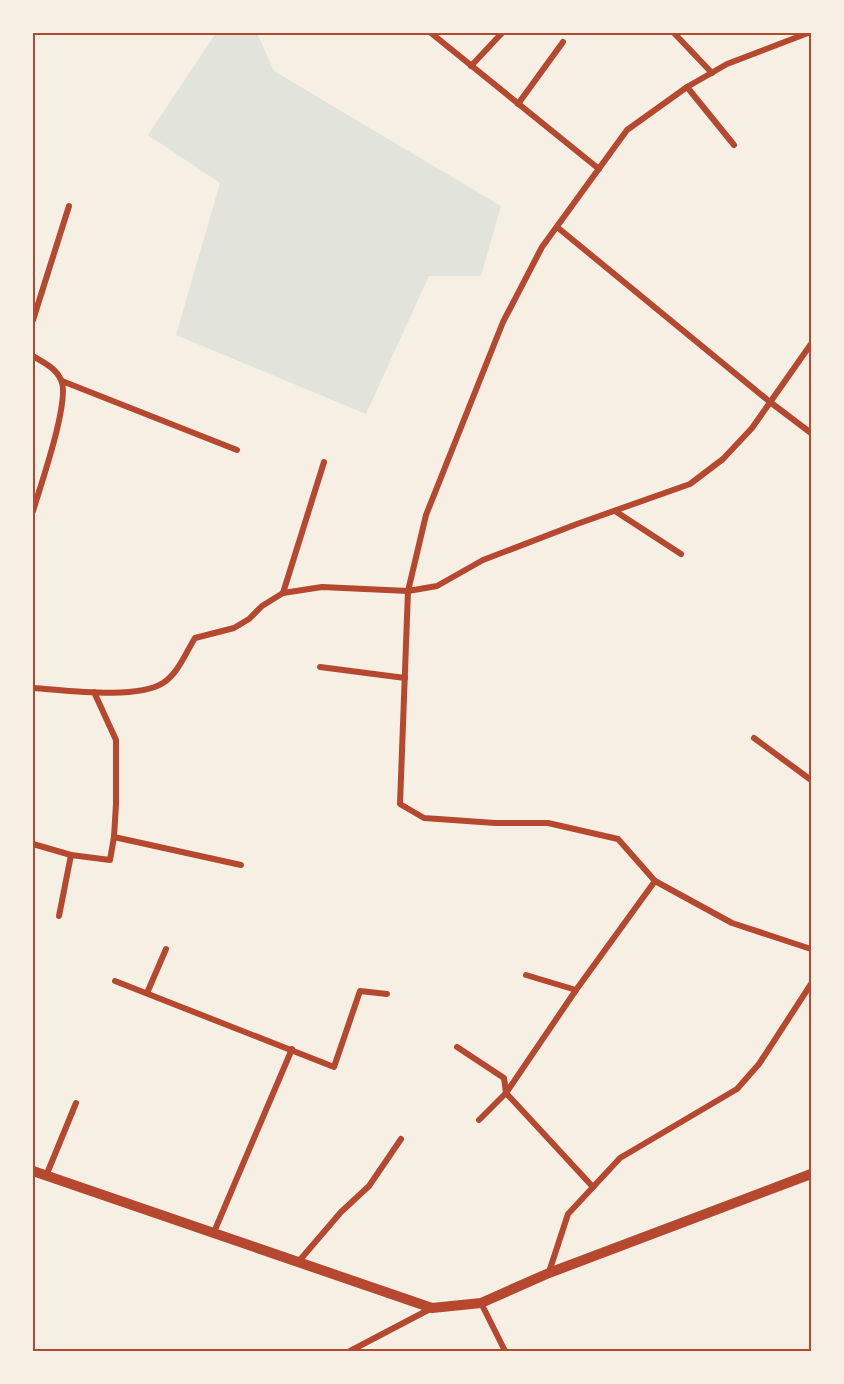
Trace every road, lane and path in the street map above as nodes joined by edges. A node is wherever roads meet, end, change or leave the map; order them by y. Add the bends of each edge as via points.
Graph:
1 (431, 33) edge
2 (502, 33) edge
3 (674, 33) edge
4 (808, 33) edge
5 (563, 42) dead end
6 (471, 66) junction
7 (712, 73) junction
8 (687, 87) junction
9 (518, 104) junction
10 (734, 145) dead end
11 (599, 169) junction
12 (69, 206) dead end
13 (556, 227) junction
14 (33, 320) edge
15 (811, 344) edge
16 (33, 356) edge
17 (63, 381) junction
18 (770, 402) junction
19 (811, 433) edge
20 (237, 450) dead end
21 (324, 462) dead end
22 (33, 509) edge
23 (615, 511) junction
24 (681, 554) dead end
25 (408, 591) junction
26 (283, 593) junction
27 (320, 667) dead end
28 (405, 678) junction
29 (33, 688) edge
30 (94, 692) junction
31 (754, 738) dead end
32 (811, 780) edge
33 (114, 837) junction
34 (33, 844) edge
35 (71, 855) junction
36 (241, 865) dead end
37 (655, 881) junction
38 (59, 916) dead end
39 (166, 949) dead end
40 (811, 949) edge
41 (526, 975) dead end
42 (115, 981) dead end
43 (811, 984) edge
44 (576, 990) junction
45 (147, 993) junction
46 (387, 994) dead end
47 (457, 1047) dead end
48 (292, 1049) junction
49 (506, 1093) junction
50 (76, 1103) dead end
51 (479, 1120) dead end
52 (401, 1139) dead end
53 (33, 1171) edge
54 (811, 1174) edge
55 (46, 1177) junction
56 (593, 1187) junction
57 (214, 1232) junction
58 (299, 1261) junction
59 (549, 1273) junction
60 (481, 1303) junction
61 (432, 1308) junction
62 (350, 1351) edge
63 (505, 1351) edge

1 - 6 street
2 - 6 street
3 - 7 street
4 - 7 street
5 - 9 street
6 - 9 street
7 - 8 street
8 - 10 street
8 - 11 street via 627,130
9 - 11 street
11 - 13 street
12 - 14 street
13 - 18 street
13 - 25 street via 503,322 426,515
15 - 18 street
16 - 17 street
17 - 20 street
17 - 22 street via 63,408
18 - 19 street
18 - 23 street via 723,459 690,484
21 - 26 street
23 - 24 street
23 - 25 street via 483,560 437,585
25 - 26 street via 322,587
25 - 28 street
26 - 30 street via 234,628 195,638 175,672 163,683 138,691
27 - 28 street
28 - 37 street via 400,804 424,818 548,823 618,838
29 - 30 street
30 - 33 street via 116,740
31 - 32 street
33 - 35 street via 110,860
33 - 36 street
34 - 35 street
35 - 38 street
37 - 40 street via 732,923
37 - 44 street
39 - 45 street
41 - 44 street
42 - 45 street
43 - 56 street via 759,1064 737,1089 620,1158
44 - 49 street
45 - 48 street
46 - 48 street via 360,991 334,1066
47 - 49 street via 504,1078
48 - 57 street
49 - 51 street
49 - 56 street
50 - 55 street
52 - 58 street via 369,1186
53 - 55 street
54 - 59 street
55 - 57 street
56 - 59 street via 568,1214
57 - 58 street
58 - 61 street
59 - 60 street
60 - 61 street
60 - 63 street
61 - 62 street

